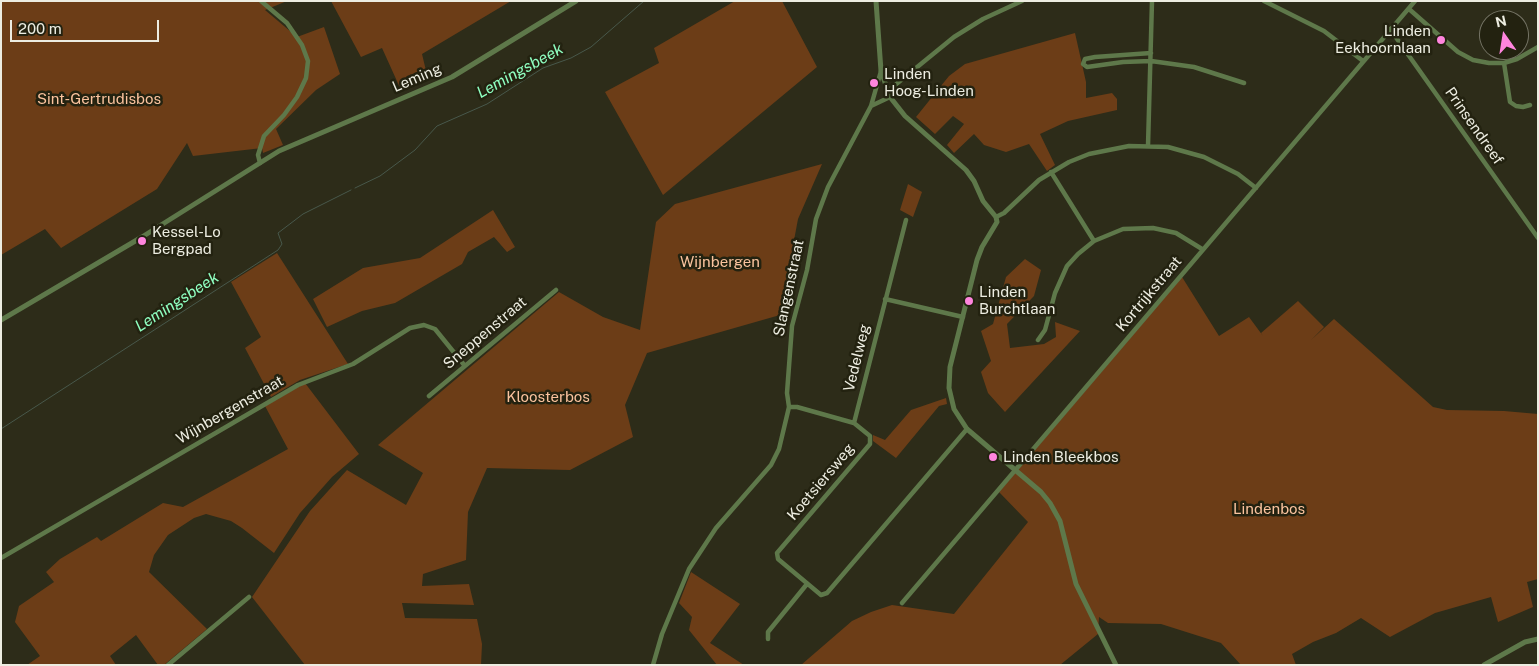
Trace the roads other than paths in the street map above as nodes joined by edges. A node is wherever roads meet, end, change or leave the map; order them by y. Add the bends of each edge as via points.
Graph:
1 (261, 1) edge
2 (576, 1) edge
3 (876, 1) edge
4 (1022, 1) edge
5 (1152, 1) edge
6 (1264, 1) edge
7 (1416, 1) edge
8 (1409, 9) junction
9 (1390, 29) junction
10 (1538, 47) edge
11 (1151, 52) junction
12 (1151, 61) junction
13 (1363, 61) junction
14 (1504, 63) junction
15 (881, 71) junction
16 (1244, 83) dead end
17 (889, 90) junction
18 (890, 96) junction
19 (1530, 105) dead end
20 (871, 106) junction
21 (1148, 146) junction
22 (260, 163) junction
23 (1051, 172) junction
24 (1256, 188) junction
25 (996, 217) junction
26 (906, 220) dead end
27 (1538, 238) edge
28 (1094, 241) junction
29 (1202, 250) junction
30 (556, 290) dead end
31 (885, 298) junction
32 (963, 317) junction
33 (1, 320) edge
34 (1038, 340) dead end
35 (465, 366) junction
36 (429, 396) dead end
37 (789, 407) junction
38 (854, 423) junction
39 (967, 429) junction
40 (1015, 470) junction
41 (1, 558) edge
42 (806, 584) junction
43 (249, 597) dead end
44 (902, 603) dead end
45 (768, 639) dead end
46 (1538, 639) edge
47 (168, 665) edge
48 (653, 665) edge
49 (1116, 665) edge
50 (1484, 665) edge

1 - 22 street via 281,17 298,39 307,55 308,68 303,87 290,108 264,136 258,155
2 - 22 street, Leming via 452,77 347,120
3 - 15 street, Slangenstraat
4 - 17 street via 954,37
5 - 11 street
6 - 13 street via 1324,31
7 - 8 street, Kortrijkstraat
8 - 9 street, Kortrijkstraat
8 - 14 street via 1458,52 1473,60
9 - 13 street, Kortrijkstraat
9 - 27 street, Prinsendreef
10 - 14 street
11 - 12 street
11 - 12 street via 1095,57 1083,64 1086,67
12 - 16 street via 1194,67
12 - 21 street
13 - 24 street, Kortrijkstraat
14 - 19 street via 1510,102 1516,106
15 - 17 street
15 - 20 street, Slangenstraat
17 - 18 street
18 - 20 street
18 - 25 street via 904,116 966,170 983,202
20 - 37 street, Slangenstraat via 828,187 816,219 792,326 787,393
21 - 23 street via 1129,146 1089,154
21 - 24 street via 1204,157 1238,174
22 - 33 street, Leming
23 - 25 street
23 - 28 street
24 - 29 street, Kortrijkstraat
25 - 32 street via 997,222 980,253
26 - 31 street, Vedelweg
28 - 29 street via 1123,229 1153,228 1176,233
28 - 34 street via 1067,266 1055,293 1045,330
29 - 40 street, Kortrijkstraat
30 - 35 street, Sneppenstraat
31 - 32 street
31 - 38 street, Vedelweg
32 - 39 street via 948,378 954,409
35 - 36 street, Sneppenstraat
35 - 41 street, Wijnbergenstraat via 435,330 424,325 410,328 353,364 298,385
37 - 38 street, Koetsiersweg
37 - 48 street, Slangenstraat via 775,458 716,528 694,560
38 - 42 street, Koetsiersweg via 870,436 870,444 777,553 778,559
39 - 40 street
39 - 42 street, Koetsiersweg via 827,593 821,595
40 - 44 street, Kortrijkstraat
40 - 49 street via 1041,492 1057,514 1076,584
42 - 45 street via 768,632
43 - 47 street
46 - 50 street via 1525,642

